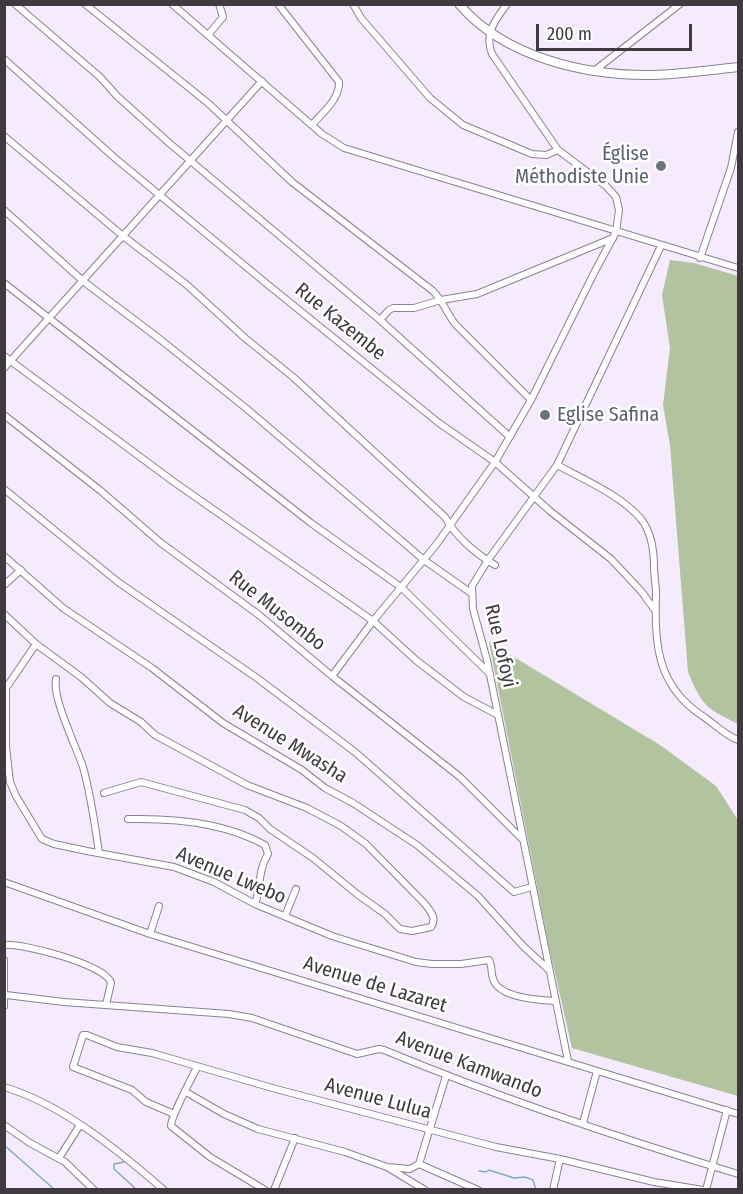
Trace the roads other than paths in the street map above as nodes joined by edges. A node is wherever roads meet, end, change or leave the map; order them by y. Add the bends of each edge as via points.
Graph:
1 (15, 4) edge
2 (85, 4) edge
3 (172, 4) edge
4 (219, 4) edge
5 (278, 4) edge
6 (353, 4) edge
7 (459, 4) edge
8 (507, 4) edge
9 (680, 4) edge
10 (489, 31) junction
11 (208, 35) junction
12 (4, 59) edge
13 (738, 67) edge
14 (594, 71) junction
15 (262, 81) junction
16 (226, 121) junction
17 (312, 125) junction
18 (738, 132) edge
19 (4, 136) edge
20 (558, 150) junction
21 (190, 160) junction
22 (159, 194) junction
23 (4, 210) edge
24 (614, 235) junction
25 (123, 236) junction
26 (661, 246) junction
27 (700, 258) junction
28 (738, 268) edge
29 (83, 281) junction
30 (4, 283) edge
31 (441, 300) junction
32 (49, 317) junction
33 (380, 321) junction
34 (4, 356) edge
35 (11, 361) junction
36 (4, 368) edge
37 (531, 400) junction
38 (4, 415) edge
39 (510, 437) junction
40 (495, 462) junction
41 (557, 465) junction
42 (4, 489) edge
43 (533, 497) junction
44 (450, 526) junction
45 (4, 556) edge
46 (424, 560) junction
47 (488, 560) junction
48 (495, 564) dead end
49 (21, 570) junction
50 (4, 585) edge
51 (402, 588) junction
52 (471, 593) junction
53 (654, 609) junction
54 (4, 614) edge
55 (373, 621) junction
56 (36, 644) junction
57 (490, 674) junction
58 (332, 676) junction
59 (56, 679) dead end
60 (498, 715) junction
61 (738, 740) edge
62 (104, 793) dead end
63 (128, 819) dead end
64 (522, 840) junction
65 (99, 853) junction
66 (4, 882) edge
67 (532, 887) junction
68 (296, 889) dead end
69 (255, 904) junction
70 (159, 906) dead end
71 (285, 916) junction
72 (150, 934) junction
73 (4, 945) edge
74 (4, 960) edge
75 (5, 966) edge
76 (548, 969) junction
77 (6, 995) junction
78 (555, 1001) junction
79 (106, 1005) junction
80 (4, 1006) edge
81 (568, 1061) junction
82 (197, 1066) junction
83 (597, 1071) junction
84 (446, 1076) junction
85 (4, 1087) edge
86 (186, 1092) junction
87 (727, 1110) junction
88 (174, 1114) junction
89 (738, 1114) edge
90 (583, 1123) junction
91 (4, 1125) edge
92 (80, 1125) junction
93 (429, 1130) junction
94 (295, 1138) junction
95 (59, 1158) junction
96 (560, 1159) junction
97 (419, 1164) junction
98 (712, 1166) junction
99 (387, 1167) junction
100 (738, 1174) edge
101 (462, 1186) edge
102 (94, 1190) edge
103 (164, 1190) edge
104 (265, 1190) edge
105 (274, 1190) edge
106 (424, 1190) edge
107 (478, 1190) edge
108 (553, 1190) edge
109 (704, 1190) edge

1 - 21 street
2 - 16 street
3 - 11 street
4 - 11 street via 222,19
5 - 17 street via 339,82 338,92
6 - 20 street via 430,98 463,125 532,154 546,155
7 - 10 main road
8 - 10 street
9 - 14 street
10 - 14 main road via 524,51
10 - 20 street via 492,54
11 - 15 street
12 - 22 street, Rue Kazembe
13 - 14 main road via 653,75
15 - 16 street
15 - 17 street
16 - 21 street
16 - 31 street via 287,178
17 - 24 street via 344,148 558,212
18 - 27 street via 731,168
19 - 25 street
20 - 24 street via 616,197 619,210
21 - 22 street
21 - 33 street
22 - 25 street
22 - 40 street, Rue Kazembe via 363,363
23 - 29 street
24 - 26 street
24 - 31 street via 486,291
24 - 37 street
25 - 29 street
25 - 44 street via 187,285 293,377 445,517
26 - 27 street
26 - 41 street, Rue Lofoyi
27 - 28 street
29 - 32 street
29 - 46 street via 247,409
30 - 32 street
31 - 33 street via 414,308 393,308
31 - 37 street via 456,325
32 - 35 street
32 - 51 street via 311,523
33 - 39 street
34 - 35 street
35 - 36 street
35 - 55 street via 174,482
37 - 39 street
38 - 58 street, Rue Musombo
39 - 40 street
40 - 43 street, Rue Kazembe
40 - 44 street
41 - 43 street, Rue Lofoyi
41 - 53 street via 608,492 641,520 655,555
42 - 67 street via 118,582 257,678 355,753 514,892
43 - 47 street, Rue Lofoyi
43 - 53 street, Rue Kazembe via 611,559
44 - 46 street
44 - 47 street
45 - 49 street, Avenue Mwasha
46 - 51 street
46 - 52 street
47 - 48 street
47 - 52 street, Rue Lofoyi
49 - 50 street
49 - 76 street, Avenue Mwasha via 63,608 152,668 223,723 417,845 478,896
51 - 55 street
51 - 57 street
52 - 57 street, Rue Lofoyi
53 - 61 street via 659,657 669,682 693,710
54 - 56 street
55 - 58 street
55 - 60 street via 464,697
56 - 62 street via 155,735 247,785 332,820 366,844 425,904 434,919 431,927 404,931 245,810 141,782
56 - 65 street, Avenue Lwebo via 6,692 10,782 42,839
57 - 60 street, Rue Lofoyi
58 - 64 street, Rue Musombo via 460,777
59 - 65 street via 57,694 93,803
60 - 64 street, Rue Lofoyi
63 - 69 street via 186,822 224,829 266,845 268,854 261,868
64 - 67 street, Rue Lofoyi
65 - 69 street, Avenue Lwebo via 174,867
66 - 72 street, Avenue de Lazaret
67 - 76 street, Rue Lofoyi
68 - 71 street
69 - 71 street, Avenue Lwebo
70 - 72 street
71 - 78 street, Avenue Lwebo via 359,946 416,962 461,964 489,960 498,987 522,997
72 - 81 street, Avenue de Lazaret
73 - 79 street via 76,960 108,977 111,983
74 - 75 street
75 - 77 street
76 - 78 street, Rue Lofoyi
77 - 79 street, Avenue Kamwando
77 - 80 street
78 - 81 street, Rue Lofoyi
79 - 84 street, Avenue Kamwando via 242,1015 357,1054 384,1050
81 - 83 street, Avenue de Lazaret
82 - 86 street
82 - 88 street, Avenue Lulua via 84,1035 72,1063 74,1068 132,1089 146,1102
82 - 93 street, Avenue Lulua
83 - 87 street, Avenue de Lazaret
83 - 90 street
84 - 90 street, Avenue Kamwando
84 - 93 street
85 - 92 street
86 - 88 street
86 - 94 street via 250,1126
87 - 89 street, Avenue de Lazaret
87 - 98 street
88 - 104 street via 170,1124 175,1129 219,1163
90 - 98 street, Avenue Kamwando
91 - 95 street
92 - 95 street
92 - 103 street
93 - 96 street, Avenue Lulua
93 - 97 street
94 - 99 street
94 - 105 street
95 - 102 street
96 - 108 street
96 - 109 street, Avenue Lulua
97 - 99 street via 410,1169
97 - 101 street
98 - 100 street, Avenue Kamwando
98 - 109 street
99 - 106 street
101 - 107 street

